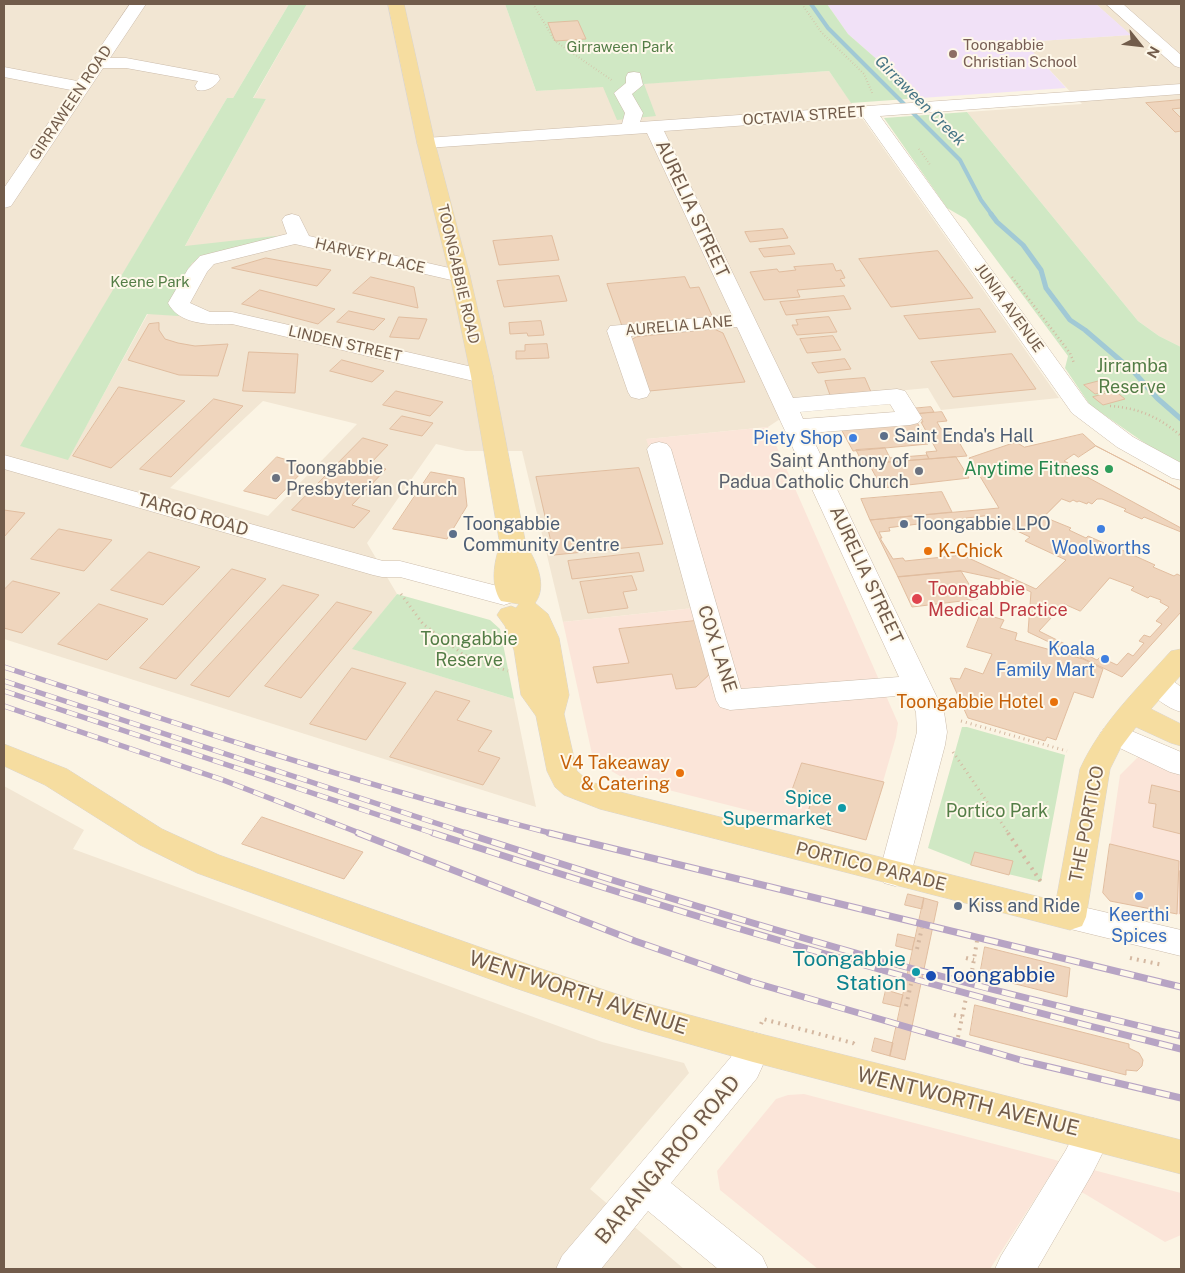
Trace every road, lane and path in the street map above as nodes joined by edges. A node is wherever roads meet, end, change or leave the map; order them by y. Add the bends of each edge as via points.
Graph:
1 (138, 4) edge
2 (396, 4) edge
3 (533, 4) edge
4 (802, 4) edge
5 (1114, 4) edge
6 (98, 63) junction
7 (1181, 63) edge
8 (4, 72) edge
9 (634, 77) dead end
10 (203, 86) dead end
11 (81, 87) junction
12 (1181, 89) edge
13 (623, 93) junction
14 (871, 104) junction
15 (641, 127) junction
16 (426, 142) junction
17 (914, 144) dead end
18 (934, 171) dead end
19 (4, 202) edge
20 (1007, 270) dead end
21 (460, 276) junction
22 (207, 319) joint
23 (745, 320) junction
24 (1076, 370) dead end
25 (482, 376) junction
26 (639, 392) dead end
27 (1102, 406) dead end
28 (1181, 436) edge
29 (659, 450) dead end
30 (4, 462) edge
31 (1181, 473) edge
32 (401, 594) dead end
33 (513, 603) junction
34 (1181, 658) edge
35 (513, 673) dead end
36 (1158, 684) junction
37 (918, 685) junction
38 (1181, 702) edge
39 (961, 721) dead end
40 (1124, 723) junction
41 (1181, 736) edge
42 (1068, 751) dead end
43 (953, 752) dead end
44 (4, 754) edge
45 (1181, 764) edge
46 (566, 779) joint
47 (895, 874) junction
48 (1041, 882) dead end
49 (1070, 917) junction
50 (922, 928) dead end
51 (977, 941) dead end
52 (917, 949) dead end
53 (1177, 955) edge
54 (966, 958) dead end
55 (1130, 958) dead end
56 (974, 960) junction
57 (971, 977) dead end
58 (911, 984) dead end
59 (966, 998) dead end
60 (906, 1006) dead end
61 (954, 1015) dead end
62 (962, 1017) junction
63 (958, 1037) dead end
64 (754, 1047) junction
65 (1094, 1134) junction
66 (1181, 1157) edge
67 (646, 1186) junction
68 (576, 1269) edge
69 (748, 1269) edge
70 (1015, 1269) edge

1 - 6 street, GIRRAWEEN ROAD
2 - 16 main road, TOONGABBIE ROAD
3 - 13 path via 555,41 616,83
4 - 14 path via 822,32 864,74
5 - 7 street
6 - 10 street via 126,62 210,77 212,79
6 - 11 street, GIRRAWEEN ROAD
8 - 11 street
9 - 13 street via 635,85
11 - 19 street, GIRRAWEEN ROAD
12 - 14 street, OCTAVIA STREET via 896,110
13 - 15 street
14 - 15 street, OCTAVIA STREET
14 - 31 street, JUNIA AVENUE via 1080,408 1125,442
15 - 16 street, OCTAVIA STREET
15 - 23 street, AURELIA STREET
16 - 21 main road, TOONGABBIE ROAD
17 - 18 path
20 - 24 path via 1070,353
21 - 22 street, HARVEY PLACE via 312,243 295,229 202,263 179,303 180,307
21 - 25 main road, TOONGABBIE ROAD
22 - 25 street, LINDEN STREET via 232,318
23 - 26 street, AURELIA LANE via 618,331
23 - 37 street, AURELIA STREET
25 - 33 main road, TOONGABBIE ROAD via 513,545 524,561 528,581
27 - 28 path via 1134,408 1148,413
29 - 37 street, COX LANE via 730,700
30 - 33 street, TARGO ROAD via 382,569 392,577
32 - 35 path via 423,624 464,655
33 - 46 main road, TOONGABBIE ROAD via 528,650 535,695 550,714
34 - 36 main road, THE PORTICO
36 - 38 street
36 - 40 main road, THE PORTICO
37 - 47 street, AURELIA STREET via 930,712 932,732
39 - 42 path
40 - 41 main road
40 - 45 street
40 - 49 main road, THE PORTICO via 1095,769
43 - 48 path
44 - 64 main road, WENTWORTH AVENUE via 56,778 151,837 208,864 581,997
46 - 47 main road, PORTICO PARADE via 575,787 600,798
47 - 49 main road, PORTICO PARADE
49 - 53 street, PORTICO PARADE
50 - 52 path
51 - 56 path
53 - 55 path
54 - 56 path
56 - 57 path
58 - 60 path
59 - 62 path
61 - 62 path
62 - 63 path
64 - 65 main road, WENTWORTH AVENUE
64 - 67 street, BARANGAROO ROAD via 744,1067
65 - 66 main road, WENTWORTH AVENUE
65 - 70 street
67 - 68 street, BARANGAROO ROAD
67 - 69 street

